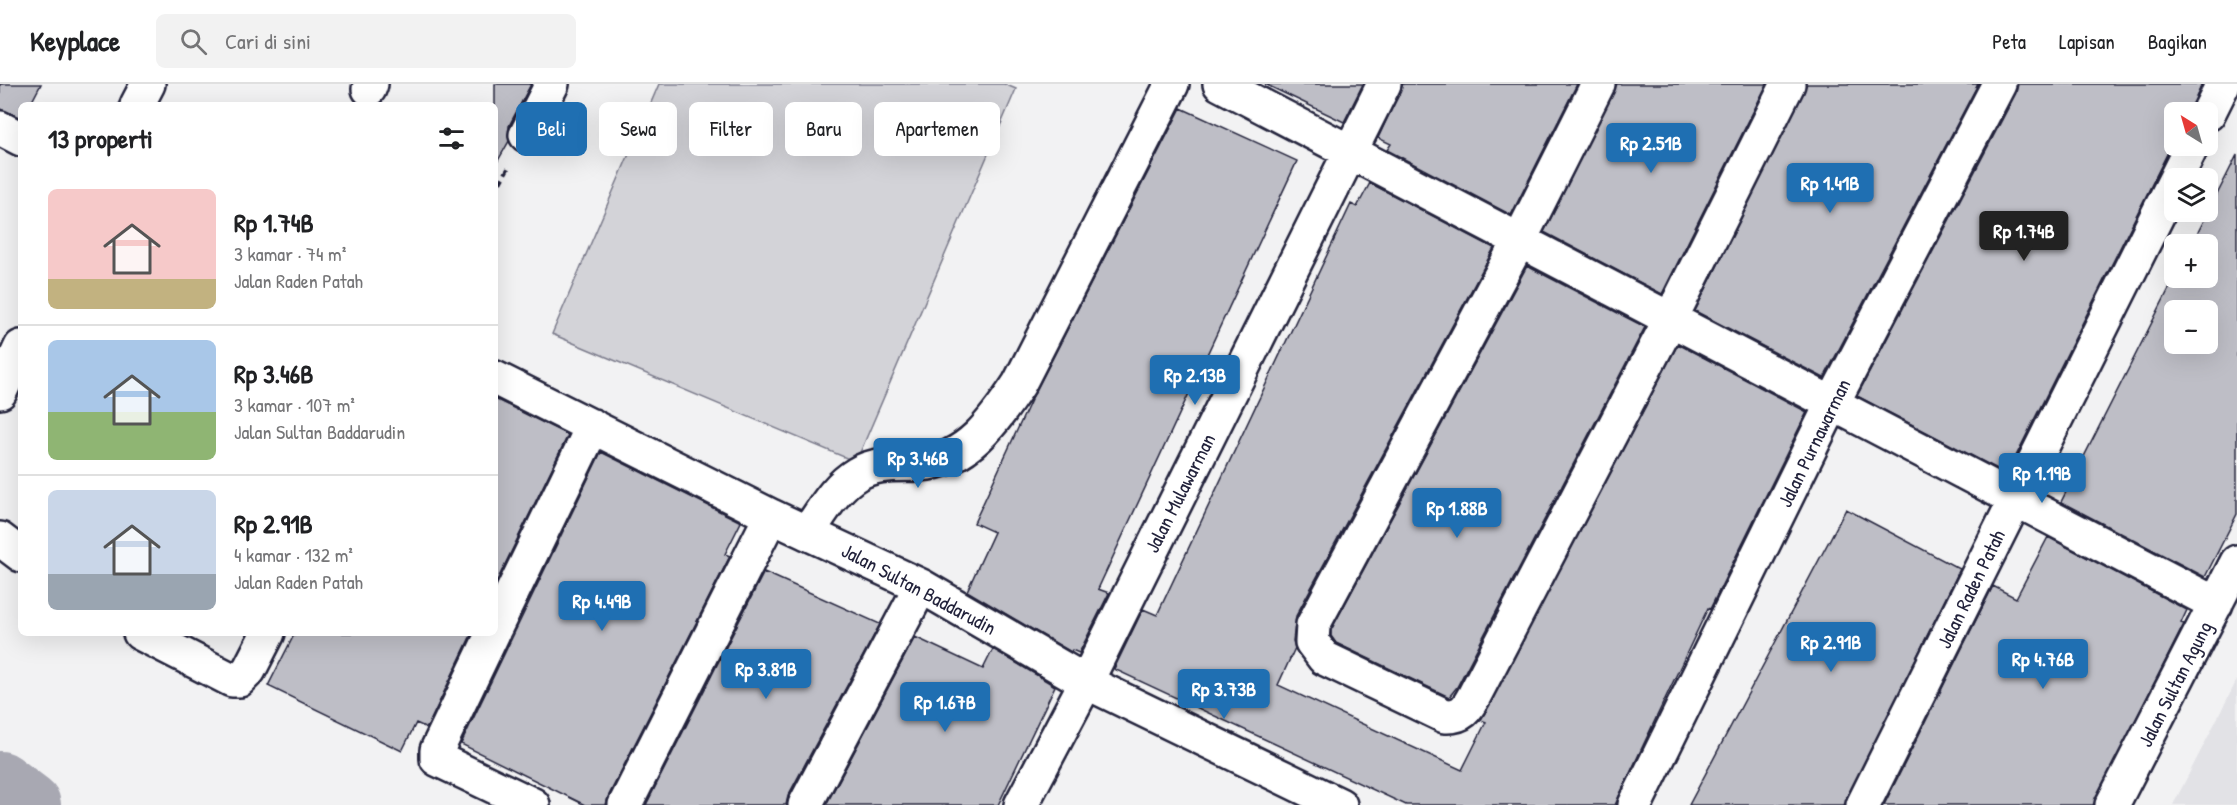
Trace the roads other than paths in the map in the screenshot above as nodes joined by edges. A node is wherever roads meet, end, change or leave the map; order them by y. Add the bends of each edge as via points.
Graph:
1 (148, 84) edge
2 (552, 84) edge
3 (1172, 84) edge
4 (1220, 84) edge
5 (1384, 84) edge
6 (1598, 84) edge
7 (1788, 84) edge
8 (1999, 84) edge
9 (2223, 84) edge
10 (139, 102) edge
11 (543, 102) edge
12 (2214, 102) edge
13 (0, 128) edge
14 (18, 137) edge
15 (1350, 153) junction
16 (2164, 201) edge
17 (1519, 241) junction
18 (1670, 320) junction
19 (18, 353) edge
20 (498, 379) edge
21 (0, 392) edge
22 (1832, 404) junction
23 (592, 426) junction
24 (2016, 500) junction
25 (771, 516) junction
26 (807, 533) junction
27 (0, 539) edge
28 (18, 553) edge
29 (2237, 562) edge
30 (921, 586) junction
31 (2216, 604) junction
32 (498, 622) edge
33 (146, 636) edge
34 (266, 636) edge
35 (492, 636) edge
36 (1086, 682) junction
37 (533, 805) edge
38 (625, 805) edge
39 (805, 805) edge
40 (1022, 805) edge
41 (1340, 805) edge
42 (1635, 805) edge
43 (1863, 805) edge
44 (2112, 805) edge

1 - 10 street
2 - 11 street
3 - 26 street via 1020,384 999,414 961,451 923,464 883,465 858,473 838,488
4 - 15 street
5 - 15 street, Jalan Mulawarman
6 - 17 street
7 - 18 street
8 - 22 street, Jalan Purnawarman
9 - 12 street
13 - 14 street
15 - 17 street
15 - 36 street, Jalan Mulawarman
16 - 24 street, Jalan Raden Patah
17 - 18 street
17 - 18 street via 1313,625 1312,642 1324,658 1445,716 1463,712
18 - 22 street
19 - 21 street
20 - 23 street, Jalan Sultan Baddarudin
22 - 24 street
22 - 42 street, Jalan Purnawarman
23 - 25 street, Jalan Sultan Baddarudin
23 - 32 street
24 - 31 street
24 - 43 street, Jalan Raden Patah
25 - 26 street, Jalan Sultan Baddarudin
25 - 38 street
26 - 30 street, Jalan Sultan Baddarudin
27 - 28 street
29 - 31 street, Jalan Sultan Agung
30 - 36 street, Jalan Sultan Baddarudin
30 - 39 street
31 - 44 street, Jalan Sultan Agung
33 - 34 street via 239,680 249,670
35 - 37 street via 436,750 437,759
36 - 40 street, Jalan Mulawarman
36 - 41 street, Jalan Sultan Baddarudin

